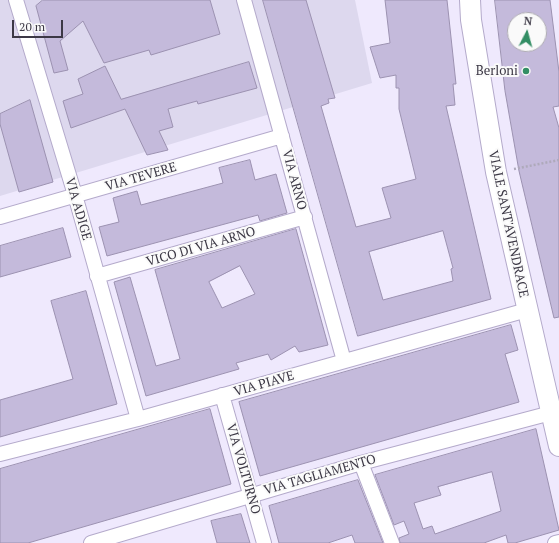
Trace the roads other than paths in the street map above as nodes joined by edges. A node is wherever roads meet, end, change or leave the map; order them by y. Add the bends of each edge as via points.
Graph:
1 (16, 0) edge
2 (244, 0) edge
3 (470, 0) edge
4 (282, 136) junction
5 (75, 195) junction
6 (0, 217) edge
7 (305, 218) junction
8 (97, 276) junction
9 (527, 310) junction
10 (344, 361) junction
11 (222, 395) junction
12 (553, 404) edge
13 (138, 419) junction
14 (559, 446) edge
15 (0, 454) edge
16 (361, 463) junction
17 (249, 495) junction
18 (559, 542) edge
19 (91, 543) edge
20 (264, 543) edge
21 (392, 543) edge
22 (555, 543) edge

1 - 5 street, VIA ADIGE
2 - 4 street, VIA ARNO
3 - 9 main road, VIALE SANT'AVENDRACE via 496,172
4 - 5 street, VIA TEVERE
4 - 7 street, VIA ARNO
5 - 6 street, VIA TEVERE
5 - 8 street, VIA ADIGE
7 - 8 street, VICO DI VIA ARNO
7 - 10 street, VIA ARNO
8 - 13 street, VIA ADIGE
9 - 10 street, VIA PIAVE
9 - 12 main road, VIALE SANT'AVENDRACE
10 - 11 street, VIA PIAVE
11 - 13 street, VIA PIAVE
11 - 17 street, VIA VOLTURNO
12 - 14 main road, VIALE SANT'AVENDRACE
12 - 16 street, VIA TAGLIAMENTO
13 - 15 street, VIA PIAVE
16 - 17 street, VIA TAGLIAMENTO
16 - 21 street
17 - 19 street, VIA TAGLIAMENTO
17 - 20 street, VIA VOLTURNO
18 - 22 street

